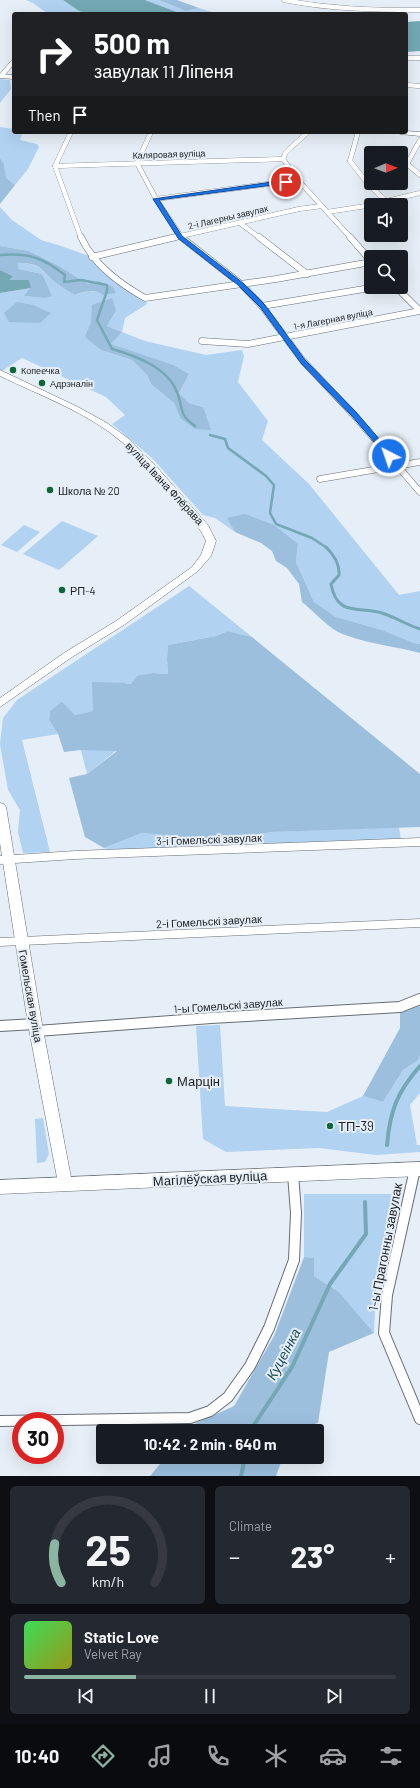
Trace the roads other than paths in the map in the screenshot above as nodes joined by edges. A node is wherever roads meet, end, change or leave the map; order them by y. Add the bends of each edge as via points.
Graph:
1 (284, 0) edge
2 (420, 10) edge
3 (408, 58) edge
4 (420, 58) edge
5 (12, 63) edge
6 (0, 76) edge
7 (12, 77) edge
8 (408, 85) edge
9 (420, 86) edge
10 (408, 133) edge
11 (70, 134) edge
12 (150, 134) edge
13 (306, 134) edge
14 (357, 134) edge
15 (420, 134) edge
16 (420, 140) edge
17 (418, 150) edge
18 (283, 159) junction
19 (137, 163) junction
20 (55, 166) junction
21 (420, 175) edge
22 (298, 180) junction
23 (420, 193) edge
24 (383, 198) edge
25 (399, 198) edge
26 (156, 199) junction
27 (321, 206) junction
28 (364, 206) edge
29 (327, 212) junction
30 (241, 224) junction
31 (180, 237) junction
32 (364, 253) edge
33 (92, 256) junction
34 (364, 262) edge
35 (307, 274) junction
36 (241, 284) junction
37 (364, 289) edge
38 (403, 294) edge
39 (262, 306) junction
40 (420, 311) edge
41 (286, 338) junction
42 (202, 341) dead end
43 (0, 373) edge
44 (420, 462) edge
45 (398, 466) junction
46 (320, 479) dead end
47 (420, 492) edge
48 (0, 703) edge
49 (0, 807) edge
50 (1, 820) edge
51 (420, 842) edge
52 (4, 860) edge
53 (420, 923) edge
54 (0, 942) edge
55 (22, 942) junction
56 (420, 999) edge
57 (0, 1026) edge
58 (36, 1028) junction
59 (417, 1169) edge
60 (293, 1174) junction
61 (66, 1183) junction
62 (0, 1187) edge
63 (420, 1419) edge
64 (0, 1421) edge

1 - 2 street via 345,9
3 - 4 street
5 - 6 street
6 - 7 street
8 - 9 street
10 - 15 street
11 - 20 street
12 - 19 street
13 - 18 street via 286,152
14 - 24 street via 350,161
16 - 17 street
17 - 21 street via 407,164
18 - 19 street, Каляровая вуліца
18 - 22 street
19 - 20 street, Каляровая вуліца
19 - 26 street
20 - 33 street via 83,241
22 - 26 street
22 - 27 street
23 - 25 street
26 - 31 street
27 - 29 street
27 - 30 street, 2-і Лагерны завулак
28 - 29 street
29 - 32 street
30 - 31 street, 2-і Лагерны завулак
30 - 35 street
31 - 33 street, 2-і Лагерны завулак
31 - 36 street
33 - 36 street via 136,293 146,298
34 - 35 street
35 - 36 street
36 - 39 street
37 - 39 street
38 - 40 street
39 - 41 street
40 - 41 street, 1-я Лагерная вуліца
41 - 42 street, 1-я Лагерная вуліца via 248,344
41 - 45 street via 303,361
43 - 48 street, вуліца Івана Флёрава via 75,409 126,441 205,527 211,541 206,556 195,569 145,606 68,655
44 - 45 street
45 - 46 street
45 - 47 street
49 - 50 street, Гомельская вуліца
50 - 52 street, Гомельская вуліца
51 - 52 street, 3-і Гомельскі завулак
52 - 55 street, Гомельская вуліца
53 - 55 street, 2-і Гомельскі завулак
54 - 55 street, 2-і Гомельскі завулак
55 - 58 street, Гомельская вуліца
56 - 58 street, 1-ы Гомельскі завулак via 400,1007
57 - 58 street, 1-ы Гомельскі завулак
58 - 61 street, Гомельская вуліца
59 - 60 main road, Магілёўская вуліца
59 - 63 street, 1-ы Прагонны завулак via 387,1295 384,1333
60 - 61 main road, Магілёўская вуліца
60 - 64 street via 296,1213 294,1260 269,1328 250,1366 228,1397 210,1411 190,1418
61 - 62 main road, Магілёўская вуліца

